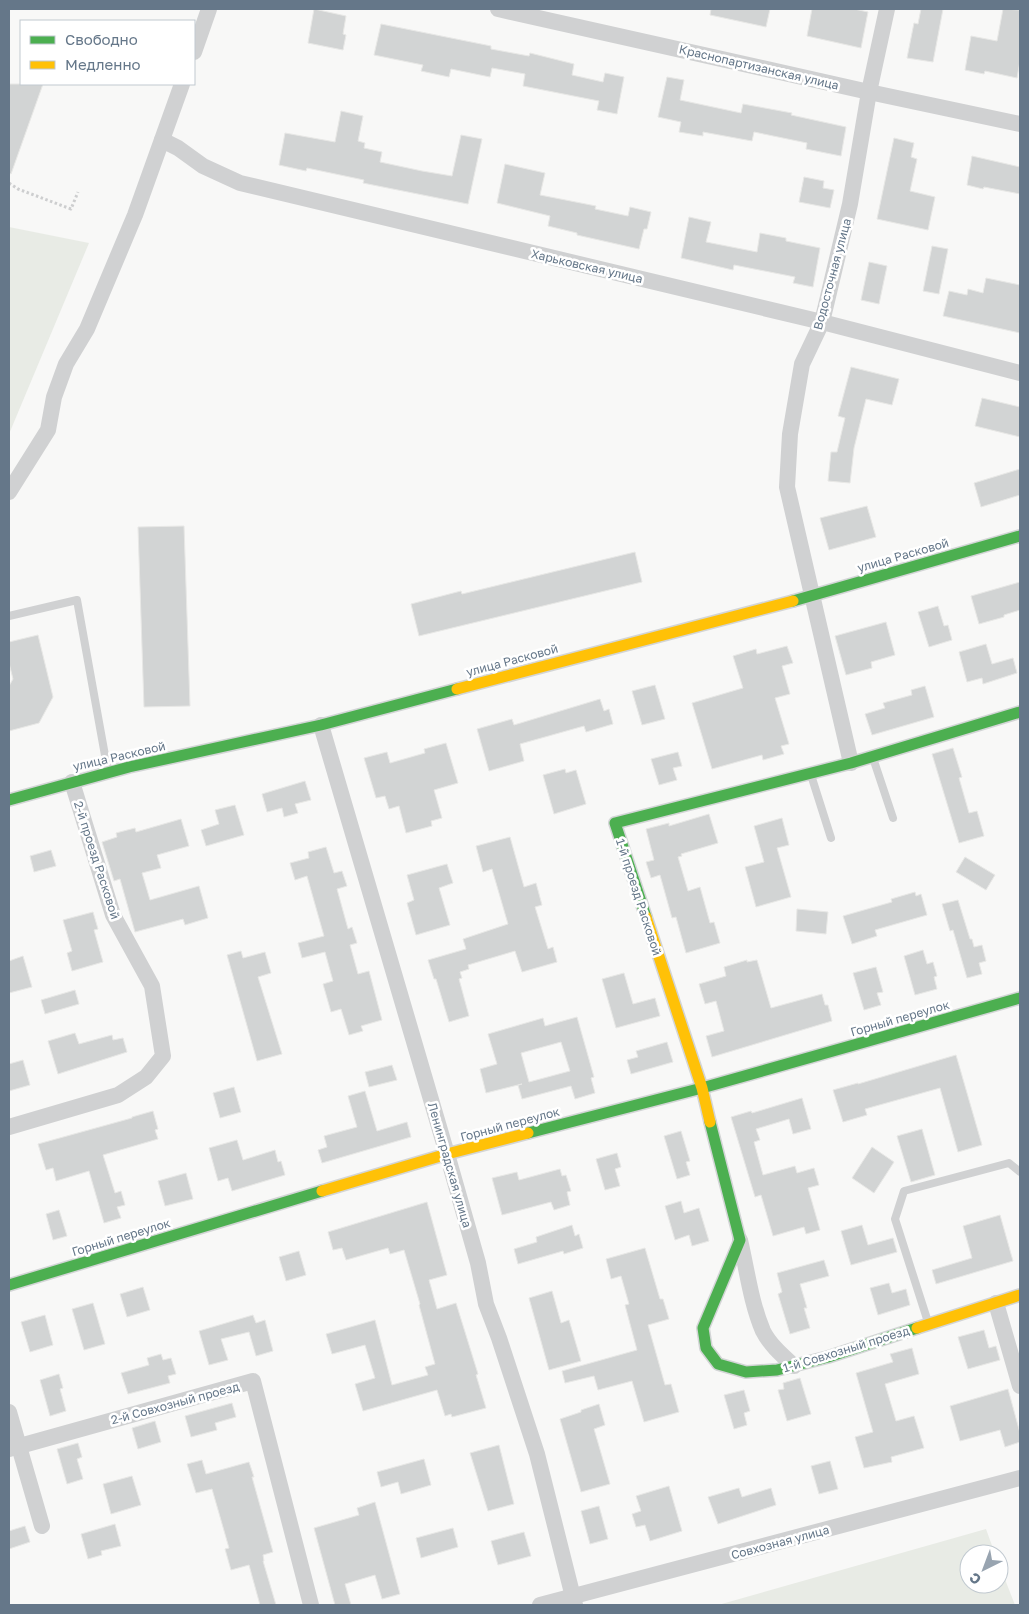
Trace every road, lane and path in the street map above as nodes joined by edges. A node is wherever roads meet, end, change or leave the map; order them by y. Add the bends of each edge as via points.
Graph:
1 (209, 9) edge
2 (498, 9) edge
3 (887, 9) edge
4 (195, 49) edge
5 (182, 85) edge
6 (869, 92) junction
7 (1020, 124) edge
8 (162, 140) junction
9 (9, 183) edge
10 (78, 192) dead end
11 (822, 322) junction
12 (1020, 373) edge
13 (9, 492) edge
14 (1020, 536) edge
15 (812, 596) junction
16 (9, 616) edge
17 (1020, 712) edge
18 (322, 725) junction
19 (873, 756) junction
20 (851, 763) junction
21 (108, 773) junction
22 (810, 773) junction
23 (72, 782) junction
24 (9, 800) edge
25 (893, 818) dead end
26 (831, 838) dead end
27 (1020, 998) edge
28 (702, 1088) junction
29 (9, 1126) edge
30 (447, 1154) junction
31 (1020, 1172) edge
32 (740, 1240) junction
33 (9, 1285) edge
34 (1020, 1295) edge
35 (996, 1303) junction
36 (928, 1324) junction
37 (794, 1366) junction
38 (1020, 1386) edge
39 (9, 1412) edge
40 (14, 1448) edge
41 (1020, 1478) edge
42 (42, 1526) dead end
43 (574, 1601) edge
44 (312, 1605) edge
45 (540, 1605) edge

1 - 4 street
2 - 6 street, Краснопартизанская улица
3 - 6 street, Водосточная улица
5 - 8 street
6 - 7 street, Краснопартизанская улица
6 - 11 street, Водосточная улица via 850,204
8 - 11 street, Харьковская улица via 202,166 240,183
8 - 13 street via 135,215 87,329 66,364 54,397 48,430
9 - 10 path via 71,209
11 - 12 street, Харьковская улица
11 - 15 street, Водосточная улица via 802,364 790,434 787,487
14 - 15 street, улица Расковой
15 - 18 street, улица Расковой
15 - 20 street
16 - 21 lane via 78,600
17 - 19 street, 1-й проезд Расковой
18 - 21 street, улица Расковой
18 - 30 street, Ленинградская улица
19 - 20 street, 1-й проезд Расковой
19 - 25 lane
20 - 22 street, 1-й проезд Расковой
21 - 23 street, улица Расковой
22 - 26 lane
22 - 28 street, 1-й проезд Расковой via 615,823
23 - 24 street, улица Расковой
23 - 29 street, 2-й проезд Расковой via 113,915 152,986 164,1056 146,1077 118,1095
27 - 28 street, Горный переулок
28 - 30 street, Горный переулок
28 - 32 street
30 - 33 street, Горный переулок
30 - 43 street, Ленинградская улица via 478,1263 486,1304 537,1454
31 - 36 lane via 1009,1163 904,1191 895,1219
32 - 37 street via 764,1332
32 - 37 street, 1-й Совхозный проезд via 703,1328 706,1348 718,1364 746,1372
34 - 35 street, 1-й Совхозный проезд
35 - 36 street, 1-й Совхозный проезд
35 - 38 street
36 - 37 street, 1-й Совхозный проезд
39 - 40 street
40 - 42 street
40 - 44 street, 2-й Совхозный проезд via 253,1381
41 - 43 street, Совхозная улица
43 - 45 street, Совхозная улица

